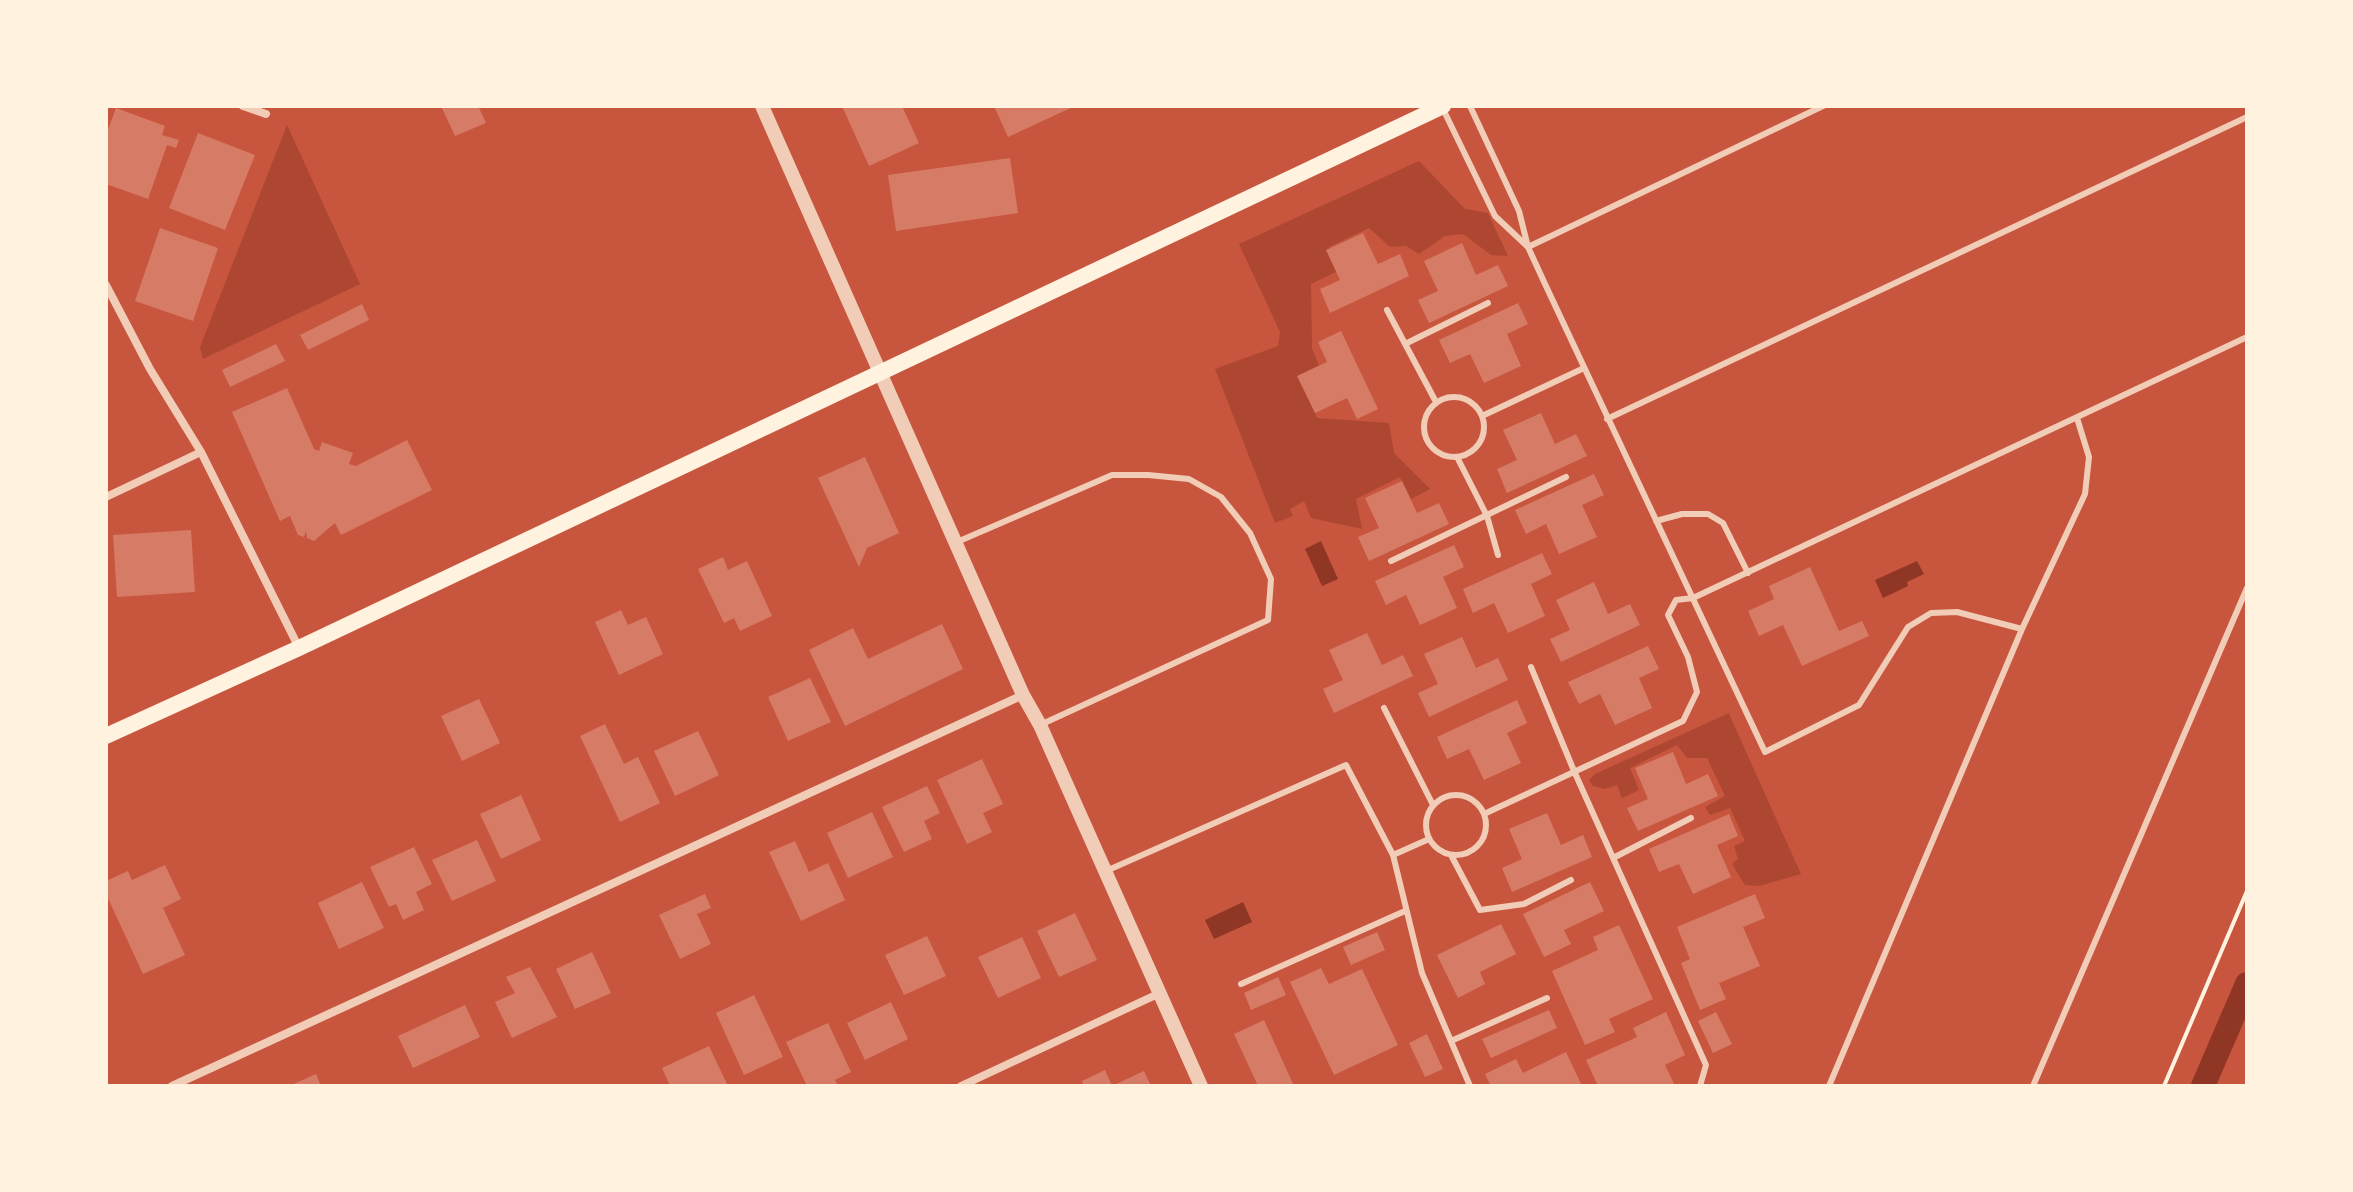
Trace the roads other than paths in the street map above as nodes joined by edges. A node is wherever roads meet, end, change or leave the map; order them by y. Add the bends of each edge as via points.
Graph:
1 (243, 106) edge
2 (762, 106) edge
3 (1443, 106) edge
4 (1470, 106) edge
5 (1823, 106) edge
6 (266, 114) dead end
7 (2247, 117) edge
8 (1528, 247) junction
9 (106, 285) edge
10 (1488, 303) dead end
11 (1387, 310) dead end
12 (2247, 337) edge
13 (1405, 344) junction
14 (1584, 368) junction
15 (880, 374) junction
16 (1436, 402) junction
17 (1482, 416) junction
18 (2077, 418) junction
19 (1607, 419) junction
20 (201, 452) junction
21 (1457, 457) junction
22 (1566, 477) dead end
23 (106, 497) edge
24 (1487, 516) junction
25 (1656, 521) junction
26 (957, 542) junction
27 (1498, 555) dead end
28 (1391, 561) dead end
29 (1748, 573) junction
30 (2247, 588) edge
31 (1693, 598) junction
32 (2022, 629) junction
33 (299, 648) junction
34 (1531, 667) dead end
35 (1023, 695) junction
36 (1384, 708) dead end
37 (1040, 725) junction
38 (106, 736) edge
39 (1574, 771) junction
40 (1433, 805) junction
41 (1484, 814) junction
42 (1691, 818) dead end
43 (1429, 839) junction
44 (1393, 855) junction
45 (1451, 855) junction
46 (1613, 858) junction
47 (1103, 872) junction
48 (1571, 880) dead end
49 (1405, 911) junction
50 (1241, 984) dead end
51 (1160, 993) junction
52 (1547, 998) dead end
53 (1451, 1041) junction
54 (172, 1086) edge
55 (961, 1086) edge
56 (1201, 1086) edge
57 (1470, 1086) edge
58 (1700, 1086) edge
59 (1829, 1086) edge
60 (2033, 1086) edge

1 - 6 street
2 - 15 street
3 - 8 lane via 1495,216
3 - 15 main road
4 - 8 lane via 1519,211
5 - 8 lane
7 - 19 lane
8 - 14 lane
9 - 20 street
10 - 13 lane
11 - 13 lane
12 - 18 lane
13 - 16 lane
14 - 17 lane
14 - 19 lane
15 - 26 street
15 - 33 main road
16 - 17 lane via 1465,398
16 - 21 lane via 1425,418 1425,437 1438,453
17 - 21 lane via 1481,440
18 - 29 lane
18 - 32 lane via 2089,457 2085,494
19 - 25 lane
20 - 23 street
20 - 33 street
21 - 24 lane
22 - 24 lane
24 - 27 lane
24 - 28 lane
25 - 29 lane via 1708,514 1723,523
25 - 31 lane
26 - 35 street
26 - 37 lane via 1112,475 1189,479 1221,497 1250,533 1271,579 1268,620
29 - 31 lane
30 - 60 lane
31 - 32 lane via 1765,752 1859,705 1908,627 1931,613 1957,612
31 - 39 lane via 1676,600 1668,615 1697,692 1683,721
32 - 59 lane
33 - 38 main road
34 - 39 lane
35 - 37 street
35 - 54 street
36 - 40 lane
37 - 47 street
39 - 41 lane
39 - 46 lane
40 - 41 lane via 1457,794 1473,800
40 - 43 lane via 1425,822
41 - 45 lane via 1485,831 1477,847
42 - 46 lane
43 - 44 lane
43 - 45 lane
44 - 47 lane via 1346,765
44 - 49 lane
45 - 48 lane via 1480,910 1524,904
46 - 58 lane via 1706,1065
47 - 51 street
49 - 50 lane
49 - 53 lane via 1422,973
51 - 55 street
51 - 56 street
52 - 53 lane
53 - 57 lane

